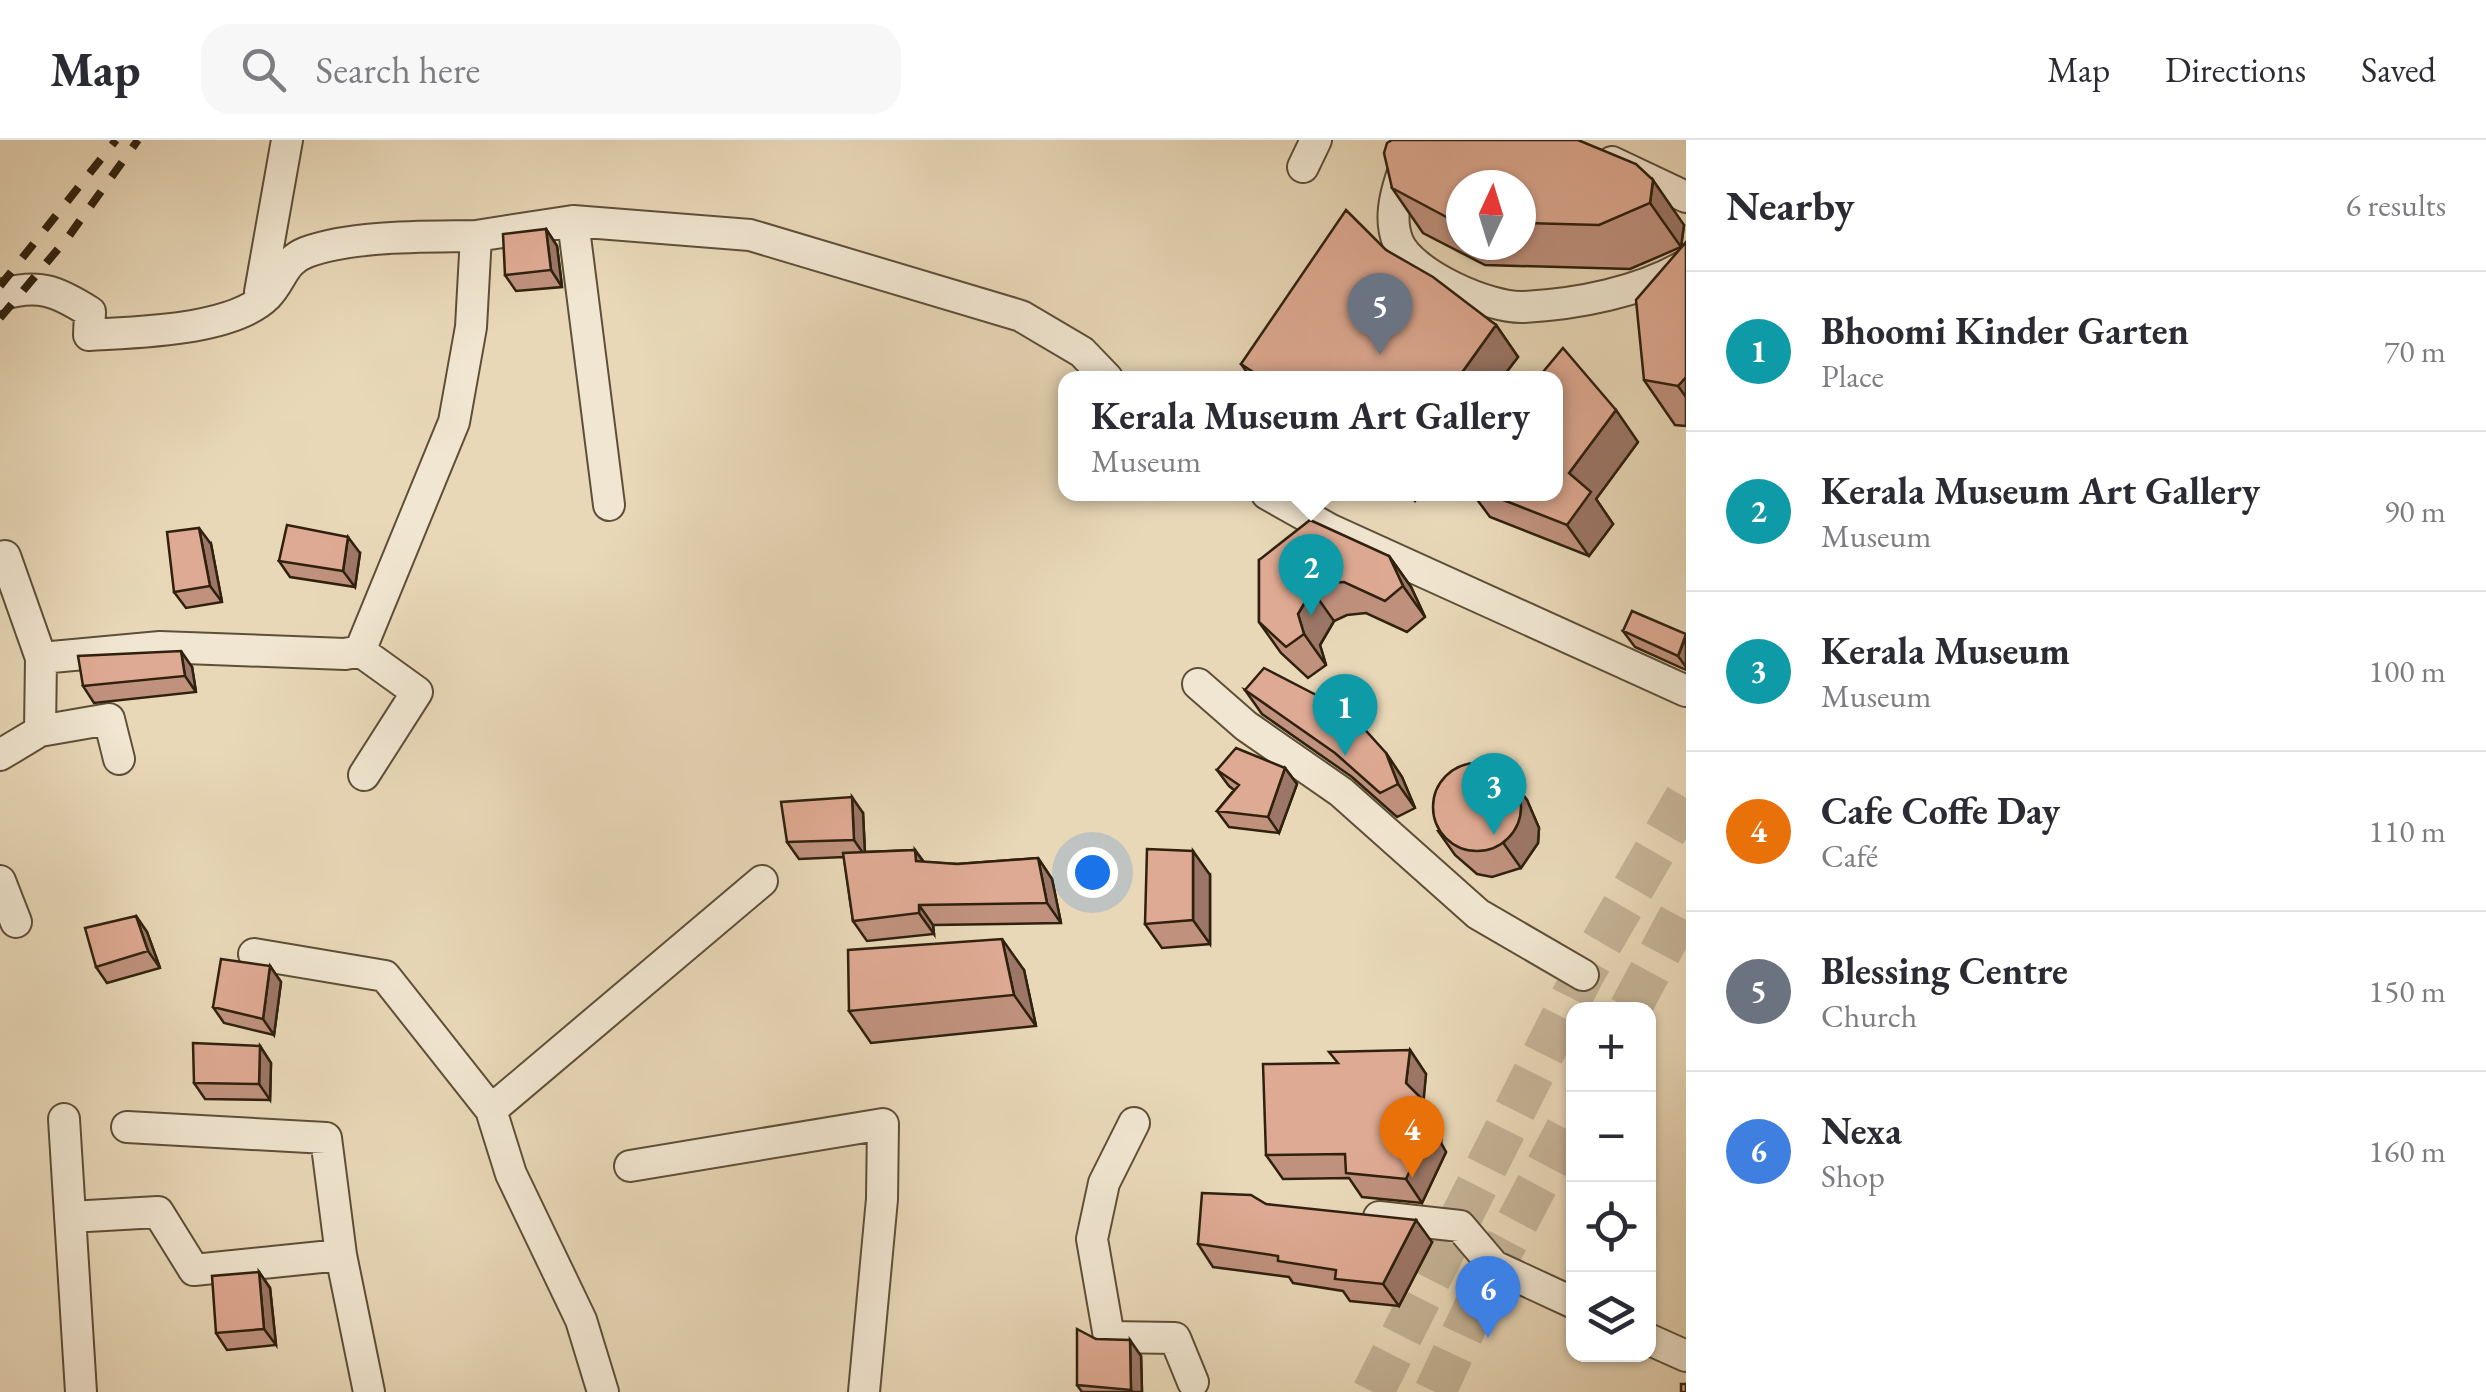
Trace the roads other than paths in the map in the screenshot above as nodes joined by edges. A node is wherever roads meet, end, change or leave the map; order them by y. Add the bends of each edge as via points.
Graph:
1 (286, 140) edge
2 (1448, 151) edge
3 (1590, 155) edge
4 (1686, 197) edge
5 (573, 221) junction
6 (476, 236) junction
7 (1686, 265) edge
8 (0, 295) edge
9 (259, 300) junction
10 (1100, 371) edge
11 (1279, 501) edge
12 (609, 505) dead end
13 (5, 556) dead end
14 (360, 651) junction
15 (42, 658) junction
16 (1198, 684) dead end
17 (1686, 691) edge
18 (40, 731) junction
19 (0, 755) edge
20 (118, 759) dead end
21 (364, 775) dead end
22 (762, 880) dead end
23 (0, 881) edge
24 (16, 922) dead end
25 (254, 954) dead end
26 (1584, 975) dead end
27 (490, 1110) junction
28 (64, 1119) dead end
29 (1134, 1123) dead end
30 (127, 1127) dead end
31 (630, 1166) dead end
32 (1342, 1214) edge
33 (70, 1217) junction
34 (341, 1254) junction
35 (1566, 1300) edge
36 (1656, 1343) edge
37 (1686, 1356) edge
38 (1189, 1389) edge
39 (81, 1392) edge
40 (370, 1392) edge
41 (602, 1392) edge
42 (864, 1392) edge

1 - 9 street
2 - 7 street via 1402,175 1393,205 1398,244 1442,285 1520,308 1652,285
3 - 4 street
5 - 6 street
5 - 10 street via 750,234 1021,316 1082,352
5 - 12 street
6 - 9 street via 308,251 286,264
6 - 14 street via 471,327 454,422
8 - 9 street via 25,286 63,295 90,312 89,335 139,335 221,318
11 - 17 street
13 - 15 street
14 - 15 street via 160,647
14 - 21 street via 417,692
15 - 18 street
16 - 26 street via 1340,792 1478,914
18 - 19 street
18 - 20 street via 110,719
22 - 27 street
23 - 24 street
25 - 27 street via 385,976
27 - 41 street via 511,1174 581,1320
28 - 33 street
29 - 38 street via 1104,1182 1092,1239 1109,1337 1175,1338
30 - 34 street via 326,1138
31 - 42 street via 884,1124
32 - 35 street via 1460,1226 1494,1266
33 - 34 street via 158,1212 194,1270
33 - 39 street
34 - 40 street
36 - 37 street

